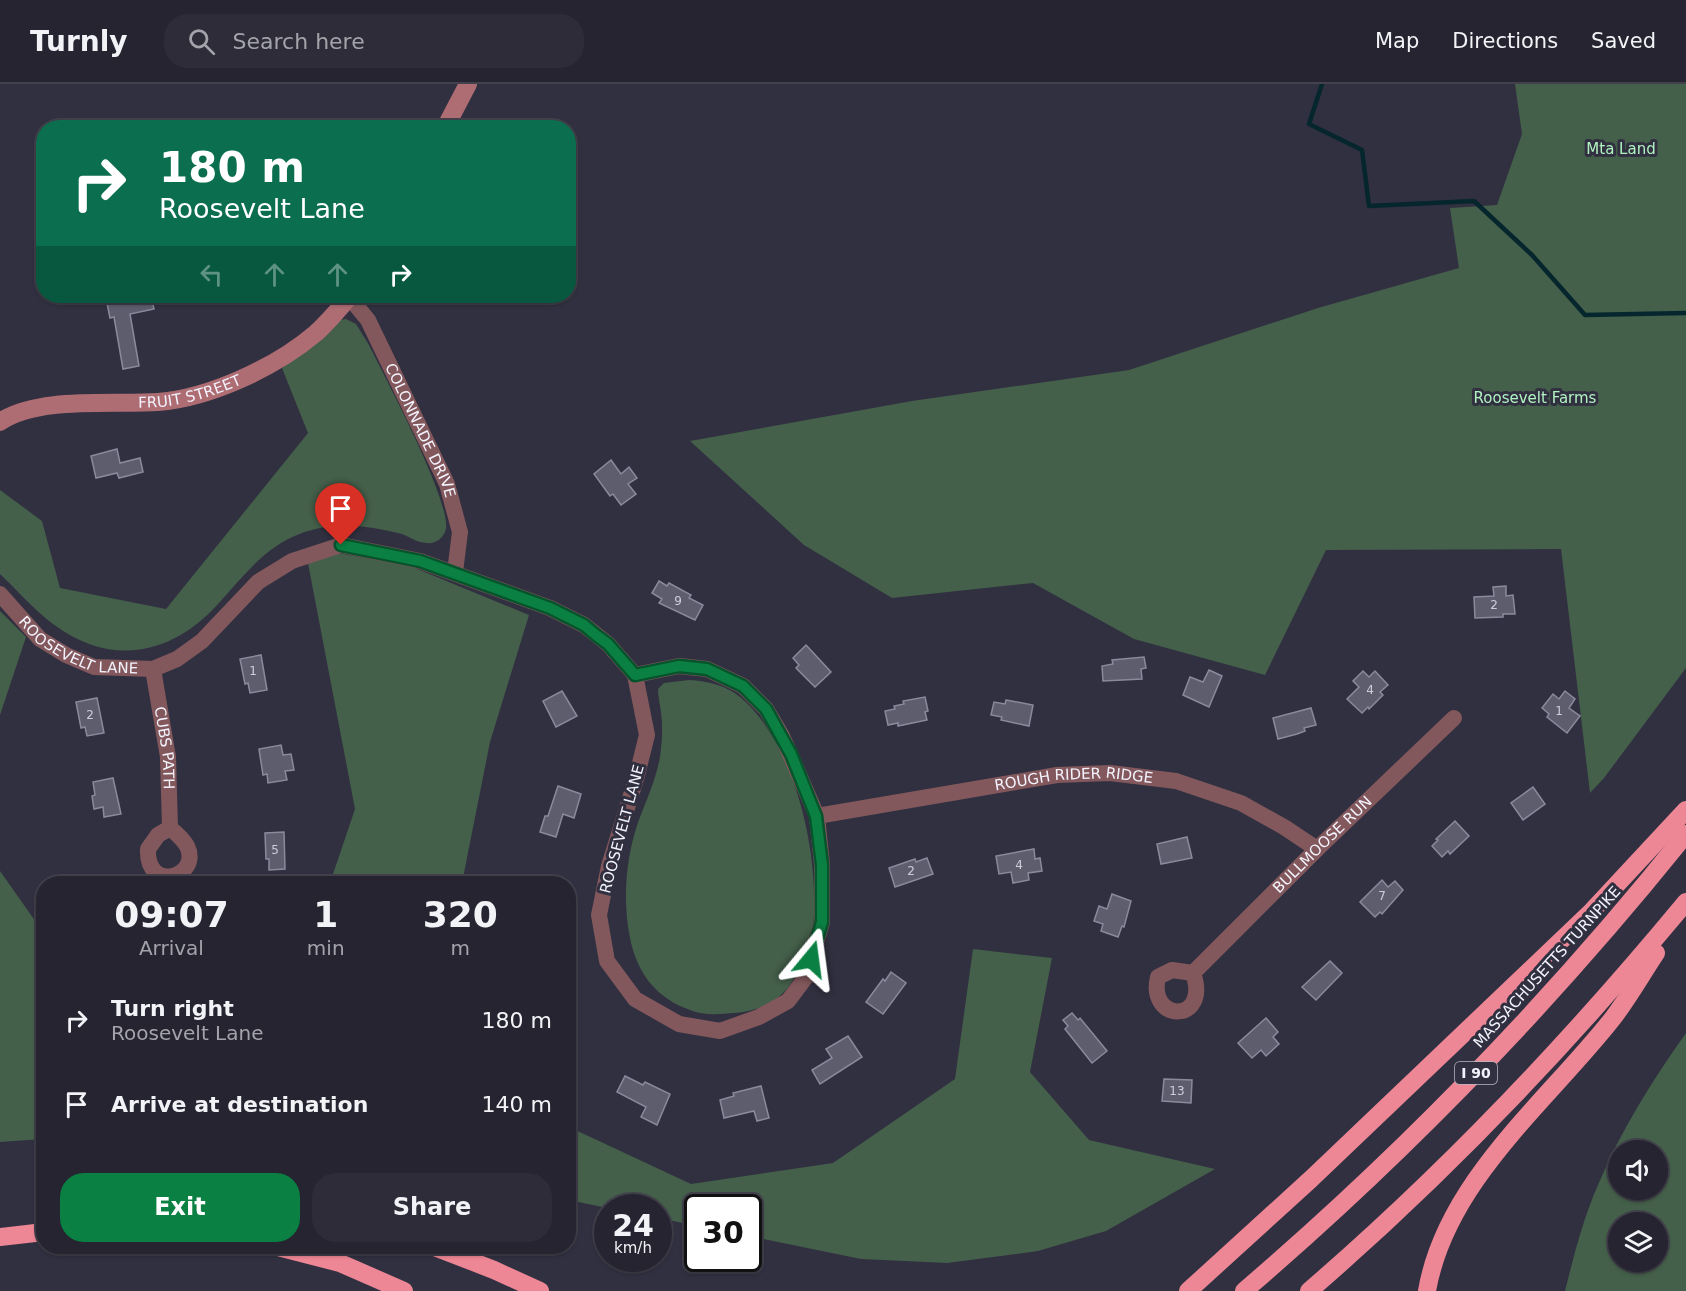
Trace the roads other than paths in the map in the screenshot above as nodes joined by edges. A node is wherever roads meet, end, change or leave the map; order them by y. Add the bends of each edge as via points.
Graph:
1 (468, 84) edge
2 (449, 120) edge
3 (344, 303) edge
4 (355, 303) edge
5 (0, 422) edge
6 (455, 572) junction
7 (0, 594) edge
8 (153, 669) junction
9 (635, 675) junction
10 (1454, 718) dead end
11 (1686, 810) edge
12 (816, 816) junction
13 (170, 828) dead end
14 (1686, 834) edge
15 (1317, 849) junction
16 (1686, 902) edge
17 (1686, 908) edge
18 (1193, 973) dead end
19 (36, 1233) edge
20 (0, 1237) edge
21 (0, 1243) edge
22 (36, 1244) edge
23 (305, 1254) edge
24 (453, 1254) edge
25 (1213, 1266) junction
26 (404, 1291) edge
27 (540, 1291) edge
28 (1178, 1291) edge
29 (1188, 1291) edge
30 (1244, 1291) edge
31 (1309, 1291) edge
32 (1427, 1291) edge

1 - 2 street
3 - 5 street, FRUIT STREET via 316,333 271,364 216,388 157,402 28,408
4 - 6 street, COLONNADE DRIVE via 368,320 447,484 460,532
6 - 8 street, ROOSEVELT LANE via 341,545 292,561 258,582 202,641
6 - 9 street, ROOSEVELT LANE via 584,625 608,644
7 - 8 street, ROOSEVELT LANE via 40,639 66,655 94,667
8 - 13 street, CUBS PATH via 168,757
9 - 12 street, ROOSEVELT LANE via 679,666 707,669 743,686 766,709 782,736
9 - 12 street, ROOSEVELT LANE via 647,735 599,915 607,961 635,999 679,1024 720,1030 759,1017 788,1001 806,977 822,922 822,865
10 - 15 street, BULLMOOSE RUN
11 - 25 highway via 1584,919 1311,1179
12 - 15 street, ROUGH RIDER RIDGE via 1057,775 1110,773 1176,781 1241,803
14 - 30 highway, MASSACHUSETTS TURNPIKE / I 90 via 1591,948 1472,1077 1362,1186
15 - 18 street, BULLMOOSE RUN
16 - 31 highway, I 90 via 1520,1089
17 - 32 highway via 1614,1017 1518,1126 1472,1188 1443,1241
19 - 20 highway
21 - 22 highway
23 - 26 highway via 340,1263
24 - 27 highway
25 - 28 highway
25 - 29 highway

